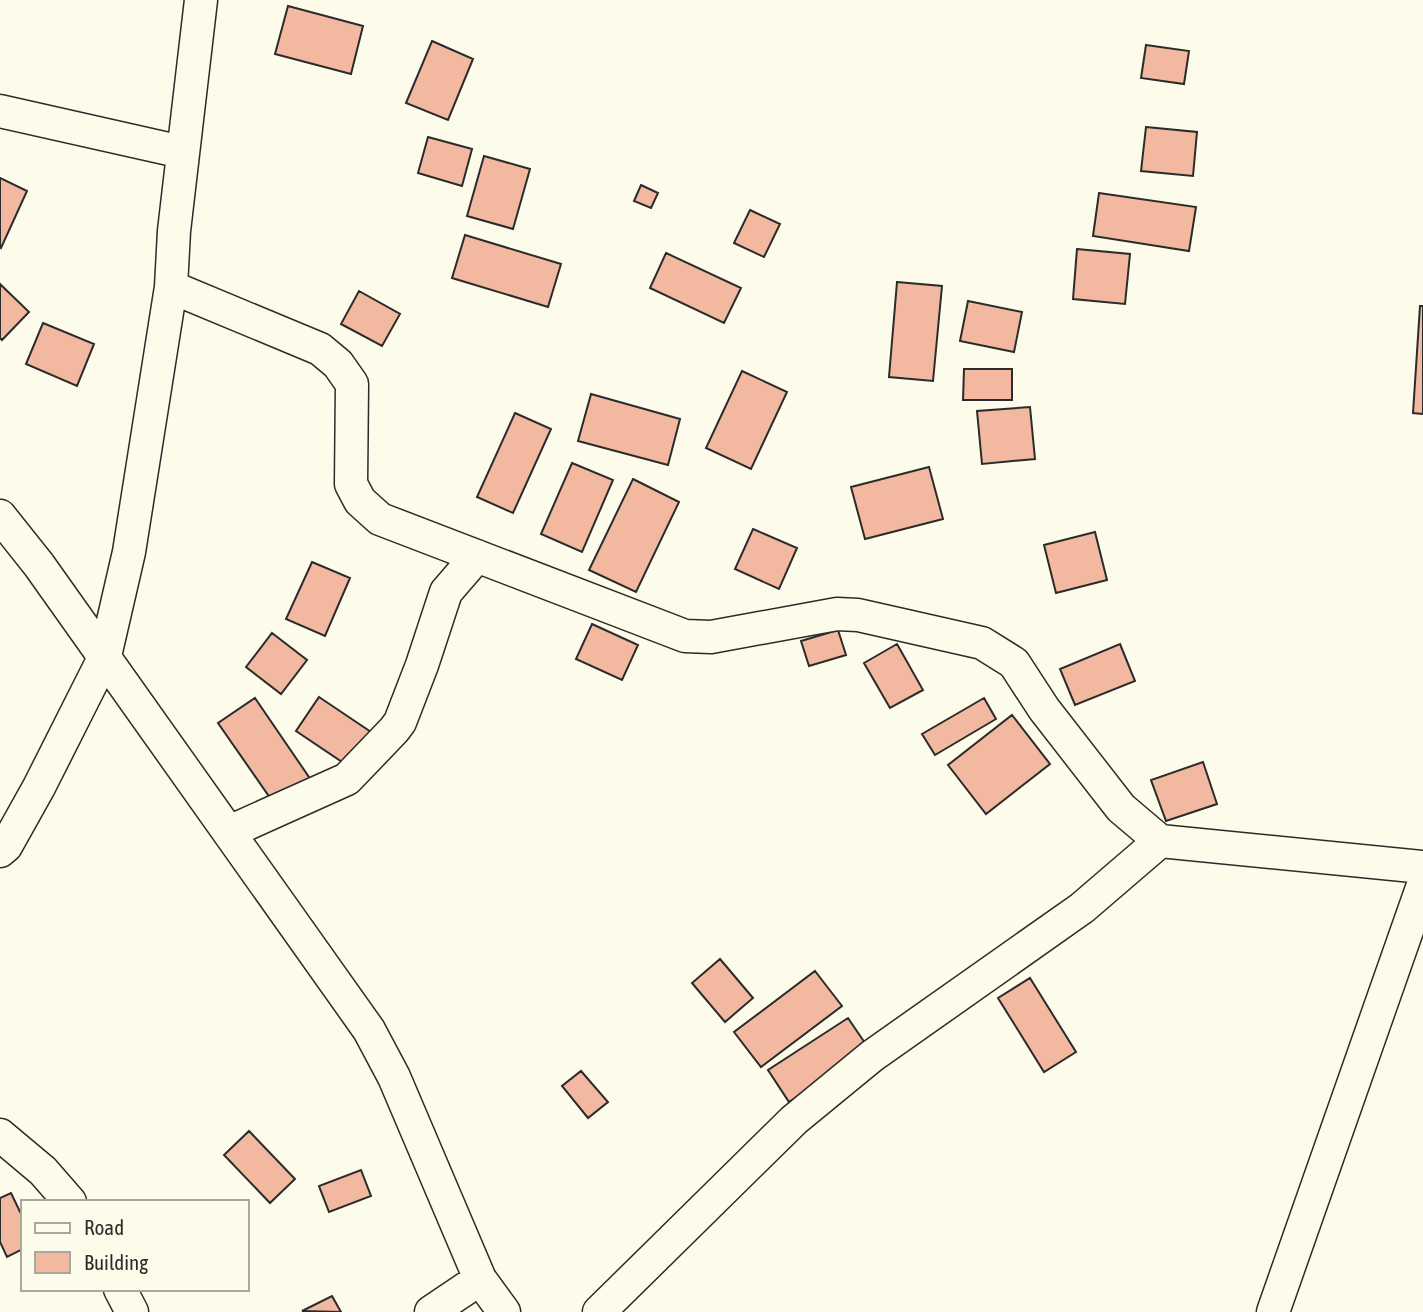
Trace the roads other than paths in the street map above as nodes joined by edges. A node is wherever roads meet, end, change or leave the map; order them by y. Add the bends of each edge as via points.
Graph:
1 (201, 0) edge
2 (0, 111) edge
3 (182, 152) junction
4 (171, 287) junction
5 (0, 516) edge
6 (477, 556) junction
7 (104, 656) junction
8 (229, 832) junction
9 (1160, 841) junction
10 (0, 851) edge
11 (1423, 867) edge
12 (1423, 886) edge
13 (0, 1135) edge
14 (67, 1200) edge
15 (480, 1279) junction
16 (121, 1291) edge
17 (132, 1312) edge
18 (431, 1312) edge
19 (504, 1312) edge
20 (599, 1312) edge
21 (1273, 1312) edge

1 - 3 street
2 - 3 street
3 - 4 street
4 - 6 street via 320,349 338,364 352,384 351,484 360,501 380,519
4 - 7 street via 129,552
5 - 7 street
6 - 8 street via 446,592 394,730 347,779
6 - 9 street via 685,636 711,637 836,614 982,643 1014,663 1121,808
7 - 8 street
7 - 10 street via 39,788
8 - 15 street via 369,1030 394,1077
9 - 11 street
9 - 20 street via 1082,908 872,1056 794,1120
12 - 21 street
13 - 14 street via 43,1171
15 - 18 street
15 - 19 street
16 - 17 street

